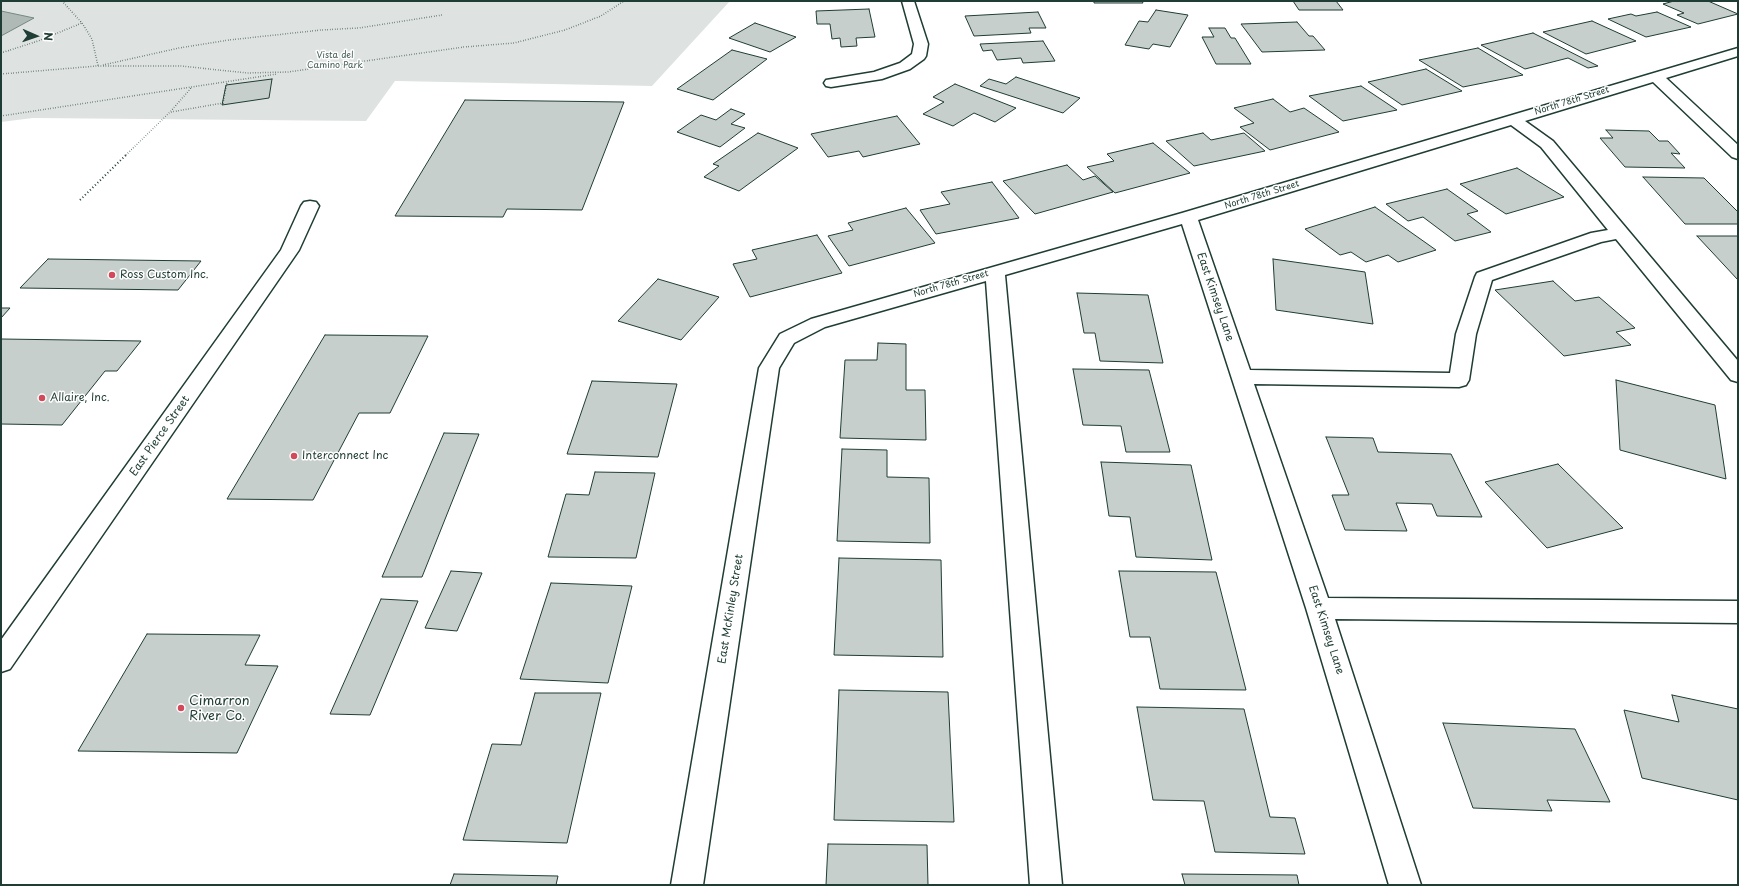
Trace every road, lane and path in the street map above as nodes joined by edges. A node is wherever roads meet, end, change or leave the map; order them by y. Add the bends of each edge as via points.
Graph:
1 (62, 1) edge
2 (624, 1) edge
3 (908, 1) edge
4 (442, 15) dead end
5 (82, 23) junction
6 (1738, 52) edge
7 (1, 53) edge
8 (97, 66) junction
9 (288, 72) junction
10 (1, 74) edge
11 (1655, 76) junction
12 (227, 81) junction
13 (831, 83) dead end
14 (193, 87) junction
15 (170, 112) junction
16 (1, 116) edge
17 (1513, 119) junction
18 (1738, 154) edge
19 (80, 200) dead end
20 (310, 206) dead end
21 (1188, 217) junction
22 (1621, 233) junction
23 (995, 271) junction
24 (787, 338) joint
25 (1738, 375) edge
26 (1242, 377) junction
27 (1319, 608) junction
28 (1738, 612) edge
29 (1, 661) edge
30 (687, 885) edge
31 (1046, 885) edge
32 (1405, 885) edge

1 - 5 path
2 - 9 path via 601,16 566,30 514,43 464,47
3 - 13 street via 920,44 919,56 905,66 877,76
4 - 8 path via 359,28 229,40
5 - 7 path
5 - 8 path via 92,39
6 - 11 street, North 78th Street
8 - 9 path via 181,66 247,72
8 - 10 path
9 - 12 path
11 - 17 street, North 78th Street
11 - 18 street
12 - 14 path
12 - 15 path via 222,103
14 - 15 path
14 - 16 path
15 - 19 path
17 - 21 street, North 78th Street
17 - 22 street via 1547,144
20 - 29 street, East Pierce Street via 290,250
21 - 23 street, North 78th Street
21 - 26 street, East Kimsey Lane
22 - 25 street
22 - 26 street via 1596,237 1484,277 1466,334 1460,380
23 - 24 street, North 78th Street via 818,323
23 - 31 street
24 - 30 street, East McKinley Street via 769,368
26 - 27 street, East Kimsey Lane
27 - 28 street
27 - 32 street, East Kimsey Lane

